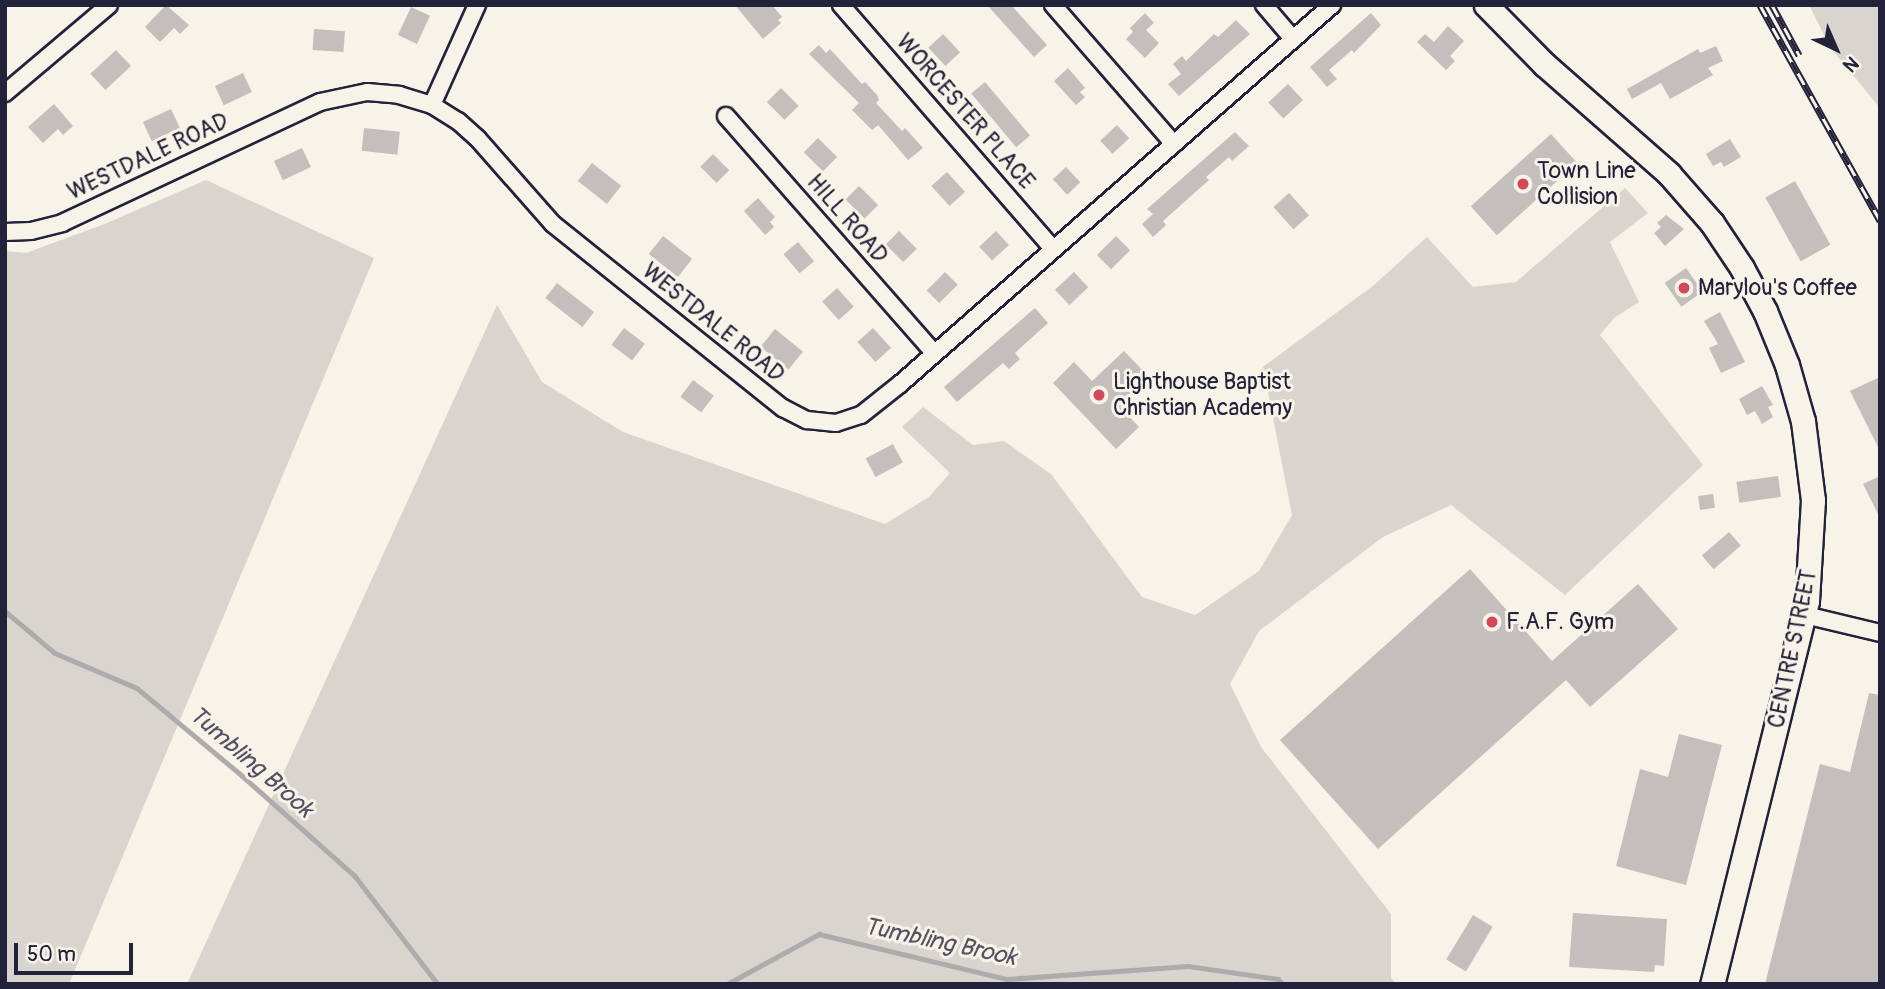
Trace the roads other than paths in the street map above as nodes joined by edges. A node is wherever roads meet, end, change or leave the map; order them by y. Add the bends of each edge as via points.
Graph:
1 (109, 5) edge
2 (477, 5) edge
3 (841, 5) edge
4 (1053, 5) edge
5 (1264, 5) edge
6 (1332, 5) edge
7 (1486, 5) edge
8 (1293, 39) junction
9 (5, 93) edge
10 (432, 105) junction
11 (726, 116) dead end
12 (1174, 144) junction
13 (5, 232) edge
14 (1053, 249) junction
15 (934, 353) junction
16 (1805, 615) junction
17 (1880, 633) edge
18 (1712, 984) edge

1 - 9 street
2 - 10 street
3 - 14 street, WORCESTER PLACE
4 - 12 street
5 - 8 street
6 - 8 street, WESTDALE ROAD
7 - 16 main road, CENTRE STREET via 1685,192 1722,237 1754,289 1787,365 1808,450 1813,522
8 - 12 street, WESTDALE ROAD
10 - 13 street, WESTDALE ROAD via 383,93 334,97 62,223
10 - 15 street, WESTDALE ROAD via 472,133 553,224 798,416 827,424 853,419
11 - 15 street, HILL ROAD
12 - 14 street, WESTDALE ROAD
14 - 15 street, WESTDALE ROAD
16 - 17 street
16 - 18 main road, CENTRE STREET

